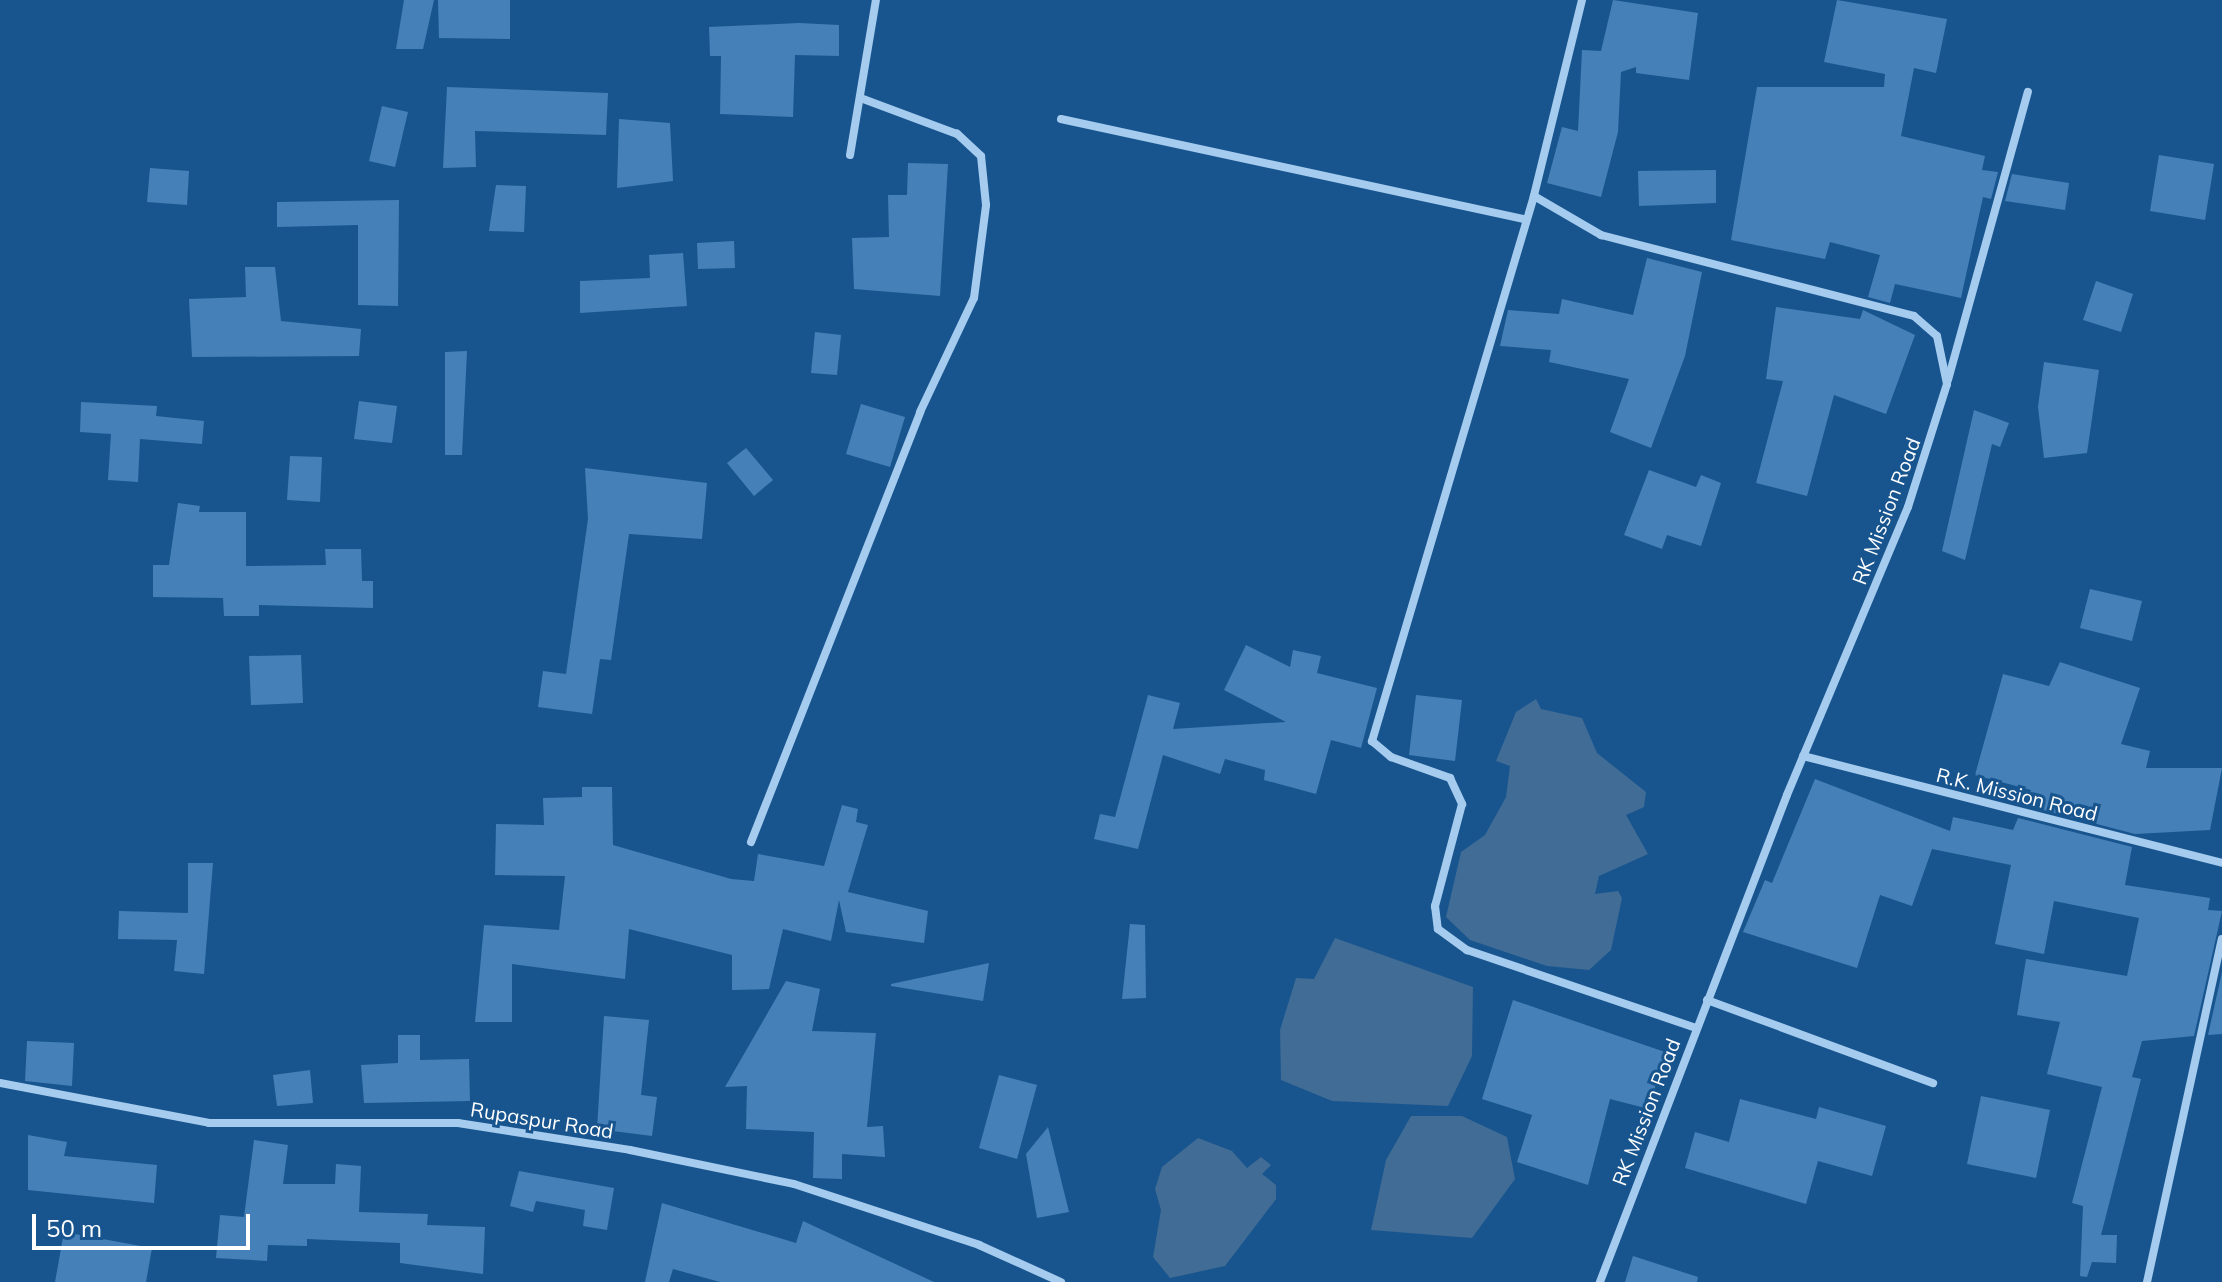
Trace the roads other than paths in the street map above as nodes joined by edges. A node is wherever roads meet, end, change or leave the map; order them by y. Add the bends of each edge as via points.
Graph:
1 (876, 0) edge
2 (1582, 0) edge
3 (2028, 92) dead end
4 (860, 98) junction
5 (1061, 119) dead end
6 (850, 155) dead end
7 (1534, 196) junction
8 (1525, 219) junction
9 (1947, 384) junction
10 (1803, 756) junction
11 (751, 842) dead end
12 (2222, 863) edge
13 (2222, 939) edge
14 (1707, 1000) junction
15 (1696, 1028) junction
16 (0, 1083) edge
17 (1933, 1083) dead end
18 (1061, 1282) edge
19 (1600, 1282) edge
20 (2147, 1282) edge

1 - 4 street
2 - 7 street
3 - 9 street
4 - 6 street
4 - 11 street via 957,134 981,156 986,205 974,298 920,412
5 - 8 street
7 - 8 street
7 - 9 street, RK Mission Road via 1601,235 1914,316 1937,336
8 - 15 street via 1372,741 1391,757 1450,778 1462,804 1435,906 1438,929 1467,950
9 - 10 street, RK Mission Road via 1908,507
10 - 12 street, R.K. Mission Road
10 - 14 street, RK Mission Road
13 - 20 street
14 - 15 street, RK Mission Road
14 - 17 street
15 - 19 street, RK Mission Road
16 - 18 street, Rupaspur Road via 209,1123 458,1123 630,1150 794,1184 979,1245

